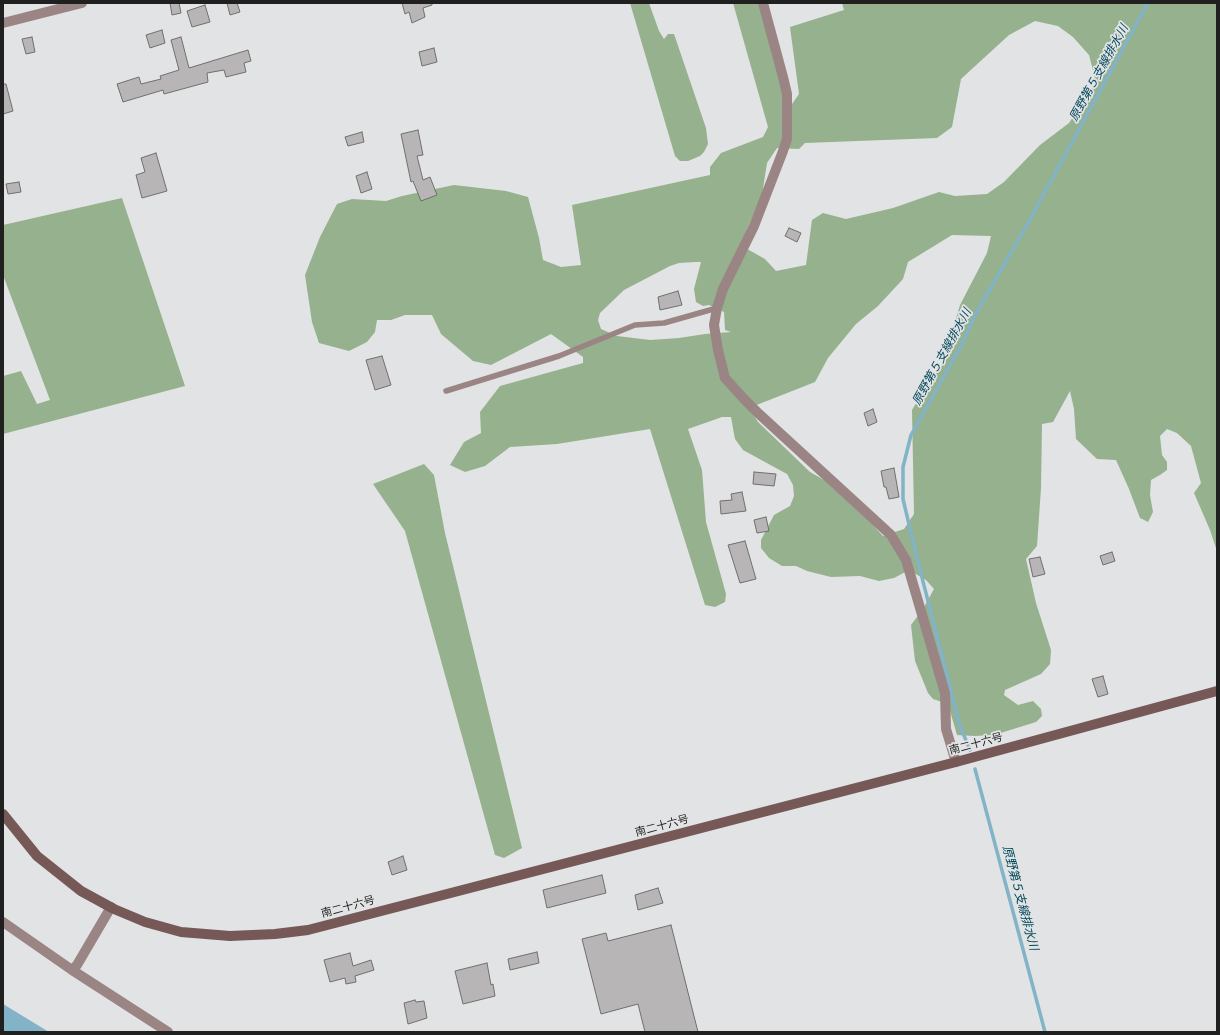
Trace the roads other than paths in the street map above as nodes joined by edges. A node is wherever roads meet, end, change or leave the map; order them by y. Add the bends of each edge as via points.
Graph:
1 (82, 3) edge
2 (763, 3) edge
3 (3, 23) edge
4 (717, 308) junction
5 (446, 391) dead end
6 (1217, 691) edge
7 (956, 762) junction
8 (3, 814) edge
9 (111, 907) junction
10 (3, 922) edge
11 (72, 970) junction
12 (168, 1032) edge

1 - 3 street
2 - 4 street via 784,77 787,94 787,139 754,226 723,289
4 - 5 lane via 664,323 635,325 559,356
4 - 7 street via 714,325 726,378 758,413 891,535 906,560 945,693 946,728
6 - 7 street, 南二十六号
7 - 9 street, 南二十六号 via 308,930 230,936 181,932 145,922
8 - 9 street, 南二十六号 via 37,856 81,890
9 - 11 street
10 - 11 street
11 - 12 street

